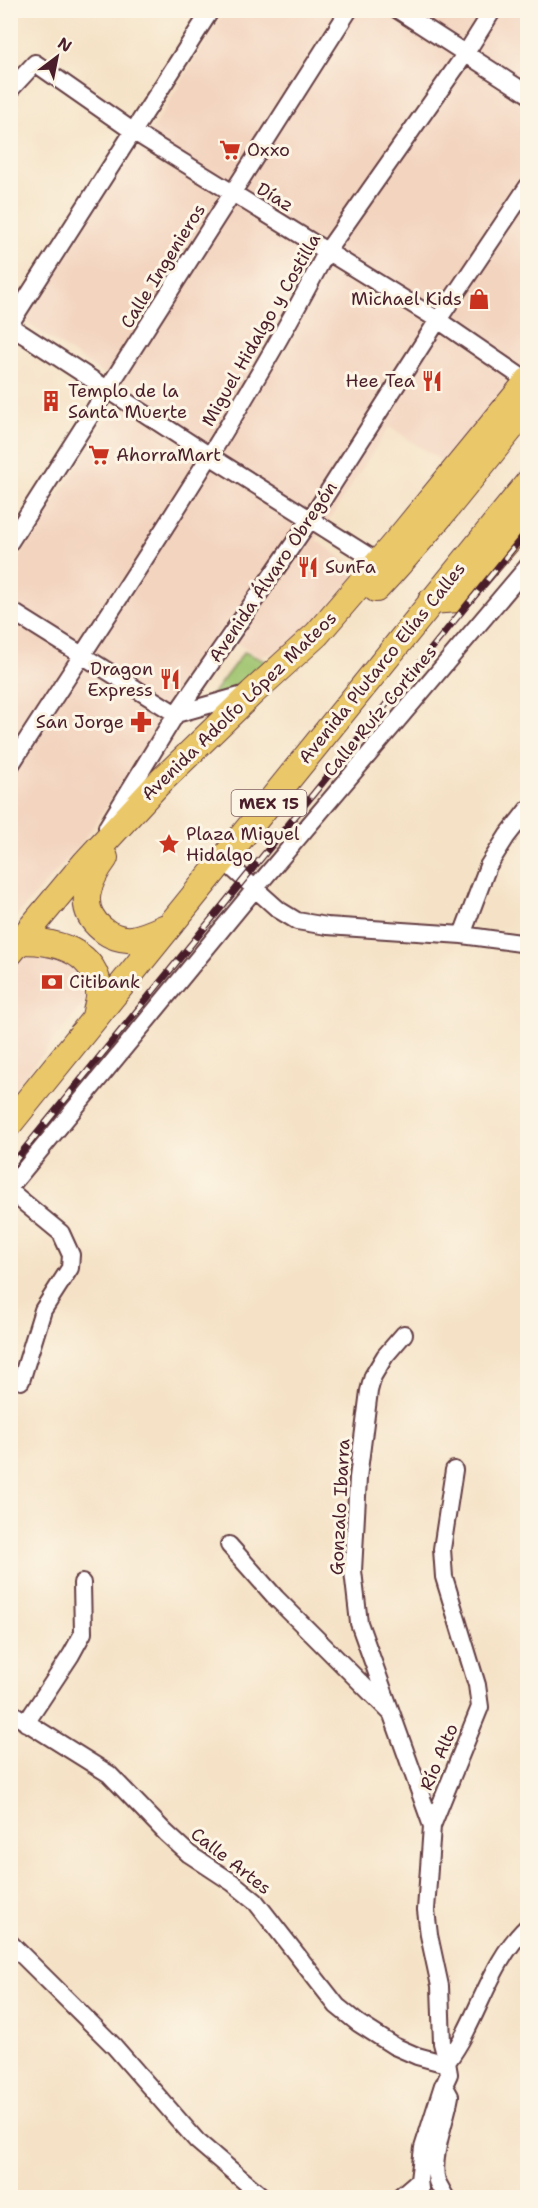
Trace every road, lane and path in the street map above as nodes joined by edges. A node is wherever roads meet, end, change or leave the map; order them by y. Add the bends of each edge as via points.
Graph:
1 (212, 10) edge
2 (349, 10) edge
3 (398, 10) edge
4 (493, 10) edge
5 (466, 54) junction
6 (10, 90) edge
7 (528, 94) edge
8 (135, 132) junction
9 (528, 186) edge
10 (231, 193) junction
11 (327, 251) junction
12 (438, 320) junction
13 (10, 325) edge
14 (527, 381) edge
15 (109, 389) junction
16 (528, 407) edge
17 (210, 456) junction
18 (528, 483) edge
19 (528, 499) edge
20 (528, 517) edge
21 (310, 520) junction
22 (10, 542) edge
23 (378, 562) junction
24 (528, 567) edge
25 (431, 602) junction
26 (10, 610) edge
27 (317, 634) junction
28 (81, 656) junction
29 (252, 693) junction
30 (176, 714) junction
31 (196, 747) junction
32 (10, 766) edge
33 (528, 809) edge
34 (223, 860) junction
35 (85, 864) junction
36 (254, 890) junction
37 (171, 925) junction
38 (462, 935) junction
39 (528, 944) edge
40 (15, 947) edge
41 (95, 1017) junction
42 (10, 1123) edge
43 (10, 1189) edge
44 (404, 1334) dead end
45 (21, 1381) dead end
46 (454, 1470) dead end
47 (229, 1545) dead end
48 (82, 1583) dead end
49 (10, 1712) edge
50 (392, 1715) junction
51 (26, 1723) junction
52 (432, 1826) junction
53 (528, 1926) edge
54 (10, 1943) edge
55 (447, 2062) junction
56 (444, 2085) junction
57 (419, 2180) junction
58 (264, 2198) edge
59 (398, 2198) edge
60 (421, 2198) edge
61 (446, 2198) edge

1 - 8 street
2 - 10 street, Calle Ingenieros
3 - 5 street
4 - 5 street, Miguel Hidalgo y Costilla
5 - 7 street
5 - 11 street, Miguel Hidalgo y Costilla
6 - 8 street, Díaz via 35,63
8 - 10 street, Díaz
8 - 13 street
9 - 12 street, Avenida Álvaro Obregón
10 - 11 street, Díaz
10 - 15 street, Calle Ingenieros
11 - 12 street, Díaz
11 - 17 street, Miguel Hidalgo y Costilla
12 - 14 street, Díaz
12 - 21 street, Avenida Álvaro Obregón
13 - 15 street
14 - 23 highway, Avenida Adolfo López Mateos
15 - 17 street
15 - 22 street, Calle Ingenieros
16 - 27 highway via 407,557 344,619
17 - 21 street
17 - 28 street, Miguel Hidalgo y Costilla
18 - 25 highway, Avenida Plutarco Elías Calles / MEX 15
19 - 25 highway via 445,594
20 - 25 highway via 458,599
21 - 23 street
21 - 30 street, Avenida Álvaro Obregón
23 - 27 highway, Avenida Adolfo López Mateos
24 - 36 street, Calle Ruíz Cortines
25 - 34 highway, Avenida Plutarco Elías Calles / MEX 15
26 - 28 street
27 - 29 highway, Avenida Adolfo López Mateos
28 - 30 street
28 - 32 street, Miguel Hidalgo y Costilla
29 - 30 street
29 - 31 highway, Avenida Adolfo López Mateos
30 - 35 street, Avenida Álvaro Obregón
31 - 35 highway, Avenida Adolfo López Mateos
31 - 37 highway via 175,778 117,840 90,882 88,893 87,910 93,922 121,939 141,937
33 - 38 street via 488,866
34 - 36 street
34 - 37 highway, Avenida Plutarco Elías Calles / MEX 15
35 - 40 highway, Avenida Álvaro Obregón
36 - 38 street via 297,921
36 - 43 street, Calle Ruíz Cortines
37 - 41 highway, Avenida Plutarco Elías Calles / MEX 15
38 - 39 street
40 - 41 highway via 40,941 63,946 87,962 99,993
41 - 42 highway, Avenida Plutarco Elías Calles / MEX 15
43 - 45 street via 61,1233 71,1255 70,1268 43,1310
44 - 50 street, Gonzalo Ibarra via 385,1356 369,1391 353,1550 359,1623
46 - 52 street, Río Alto via 442,1549 443,1569 480,1707
47 - 50 street
48 - 51 street via 83,1633
49 - 51 street, Calle Artes
50 - 52 street, Gonzalo Ibarra
51 - 55 street, Calle Artes via 109,1774 182,1847 255,1901 338,2006 358,2023 394,2046
52 - 55 street, Río Alto via 426,1910 440,1986 442,2043
53 - 55 street via 489,1982
54 - 58 street via 114,2046 198,2141
55 - 56 street via 449,2074
56 - 57 street via 423,2148
56 - 61 street via 450,2096 435,2170
57 - 59 street
57 - 60 street

